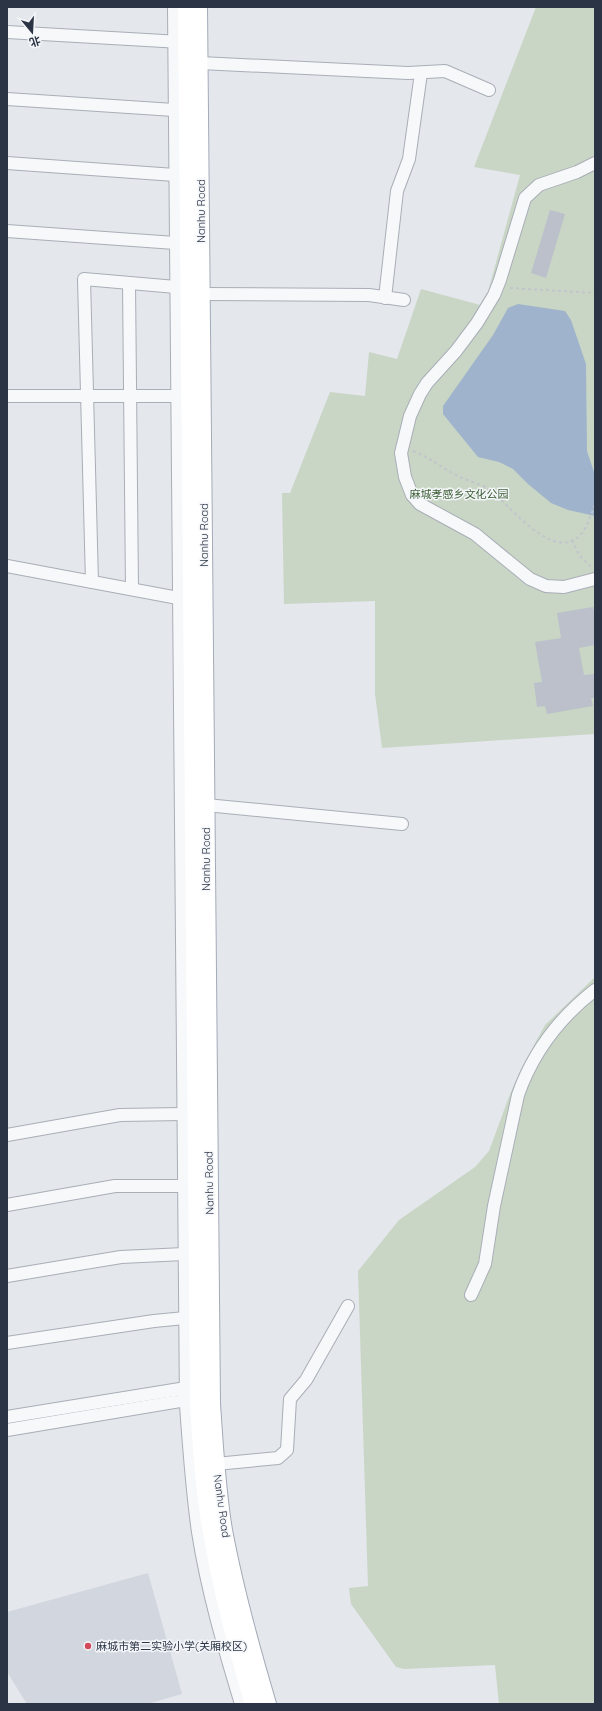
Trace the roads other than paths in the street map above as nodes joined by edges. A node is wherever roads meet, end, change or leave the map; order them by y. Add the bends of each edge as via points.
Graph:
1 (174, 7) edge
2 (186, 7) edge
3 (200, 7) edge
4 (7, 32) edge
5 (180, 42) junction
6 (200, 63) junction
7 (421, 73) junction
8 (489, 90) dead end
9 (7, 98) edge
10 (174, 110) junction
11 (7, 163) edge
12 (595, 163) edge
13 (175, 175) junction
14 (7, 231) edge
15 (176, 243) junction
16 (129, 283) junction
17 (176, 287) junction
18 (202, 294) junction
19 (385, 298) junction
20 (404, 300) dead end
21 (7, 396) edge
22 (87, 396) junction
23 (130, 396) junction
24 (177, 396) junction
25 (7, 566) edge
26 (595, 575) edge
27 (92, 582) junction
28 (132, 589) junction
29 (178, 598) junction
30 (206, 805) junction
31 (402, 824) dead end
32 (595, 990) edge
33 (183, 1114) junction
34 (7, 1135) edge
35 (184, 1186) junction
36 (7, 1205) edge
37 (184, 1254) junction
38 (7, 1276) edge
39 (471, 1295) dead end
40 (348, 1306) dead end
41 (185, 1318) junction
42 (7, 1343) edge
43 (186, 1394) junction
44 (7, 1417) edge
45 (7, 1430) edge
46 (216, 1464) junction
47 (241, 1704) edge
48 (253, 1704) edge
49 (268, 1704) edge

1 - 5 street
2 - 5 main road, Nanhu Road
3 - 6 main road, Nanhu Road
4 - 5 street
5 - 10 street
5 - 48 main road, Nanhu Road via 198,1404 210,1532
6 - 7 street
6 - 18 main road, Nanhu Road
7 - 8 street via 445,71
7 - 19 street via 409,159 397,191
9 - 10 street
10 - 13 street
11 - 13 street
12 - 26 street via 539,185 529,192 522,204 497,286 477,323 420,394 410,416 402,453 404,471 416,500 475,534 530,579 546,586 564,587 578,585
13 - 15 street
14 - 15 street
15 - 17 street
16 - 17 street
16 - 22 street via 84,280
16 - 23 street
17 - 24 street
18 - 19 street via 369,295
18 - 30 main road, Nanhu Road
19 - 20 street
21 - 22 street
22 - 23 street
22 - 27 street
23 - 24 street
23 - 28 street
24 - 29 street
25 - 27 street
27 - 28 street
28 - 29 street
29 - 33 street
30 - 31 street
30 - 46 main road, Nanhu Road via 212,1404
32 - 39 street via 546,1039 523,1081 484,1264
33 - 34 street via 120,1115
33 - 35 street
35 - 36 street via 115,1186
35 - 37 street
37 - 38 street via 121,1257
37 - 41 street
40 - 46 street via 309,1374 290,1399 287,1450 278,1458
41 - 42 street
41 - 43 street
43 - 44 street
43 - 45 street
43 - 47 street via 198,1534 217,1619
46 - 49 main road, Nanhu Road via 232,1571

